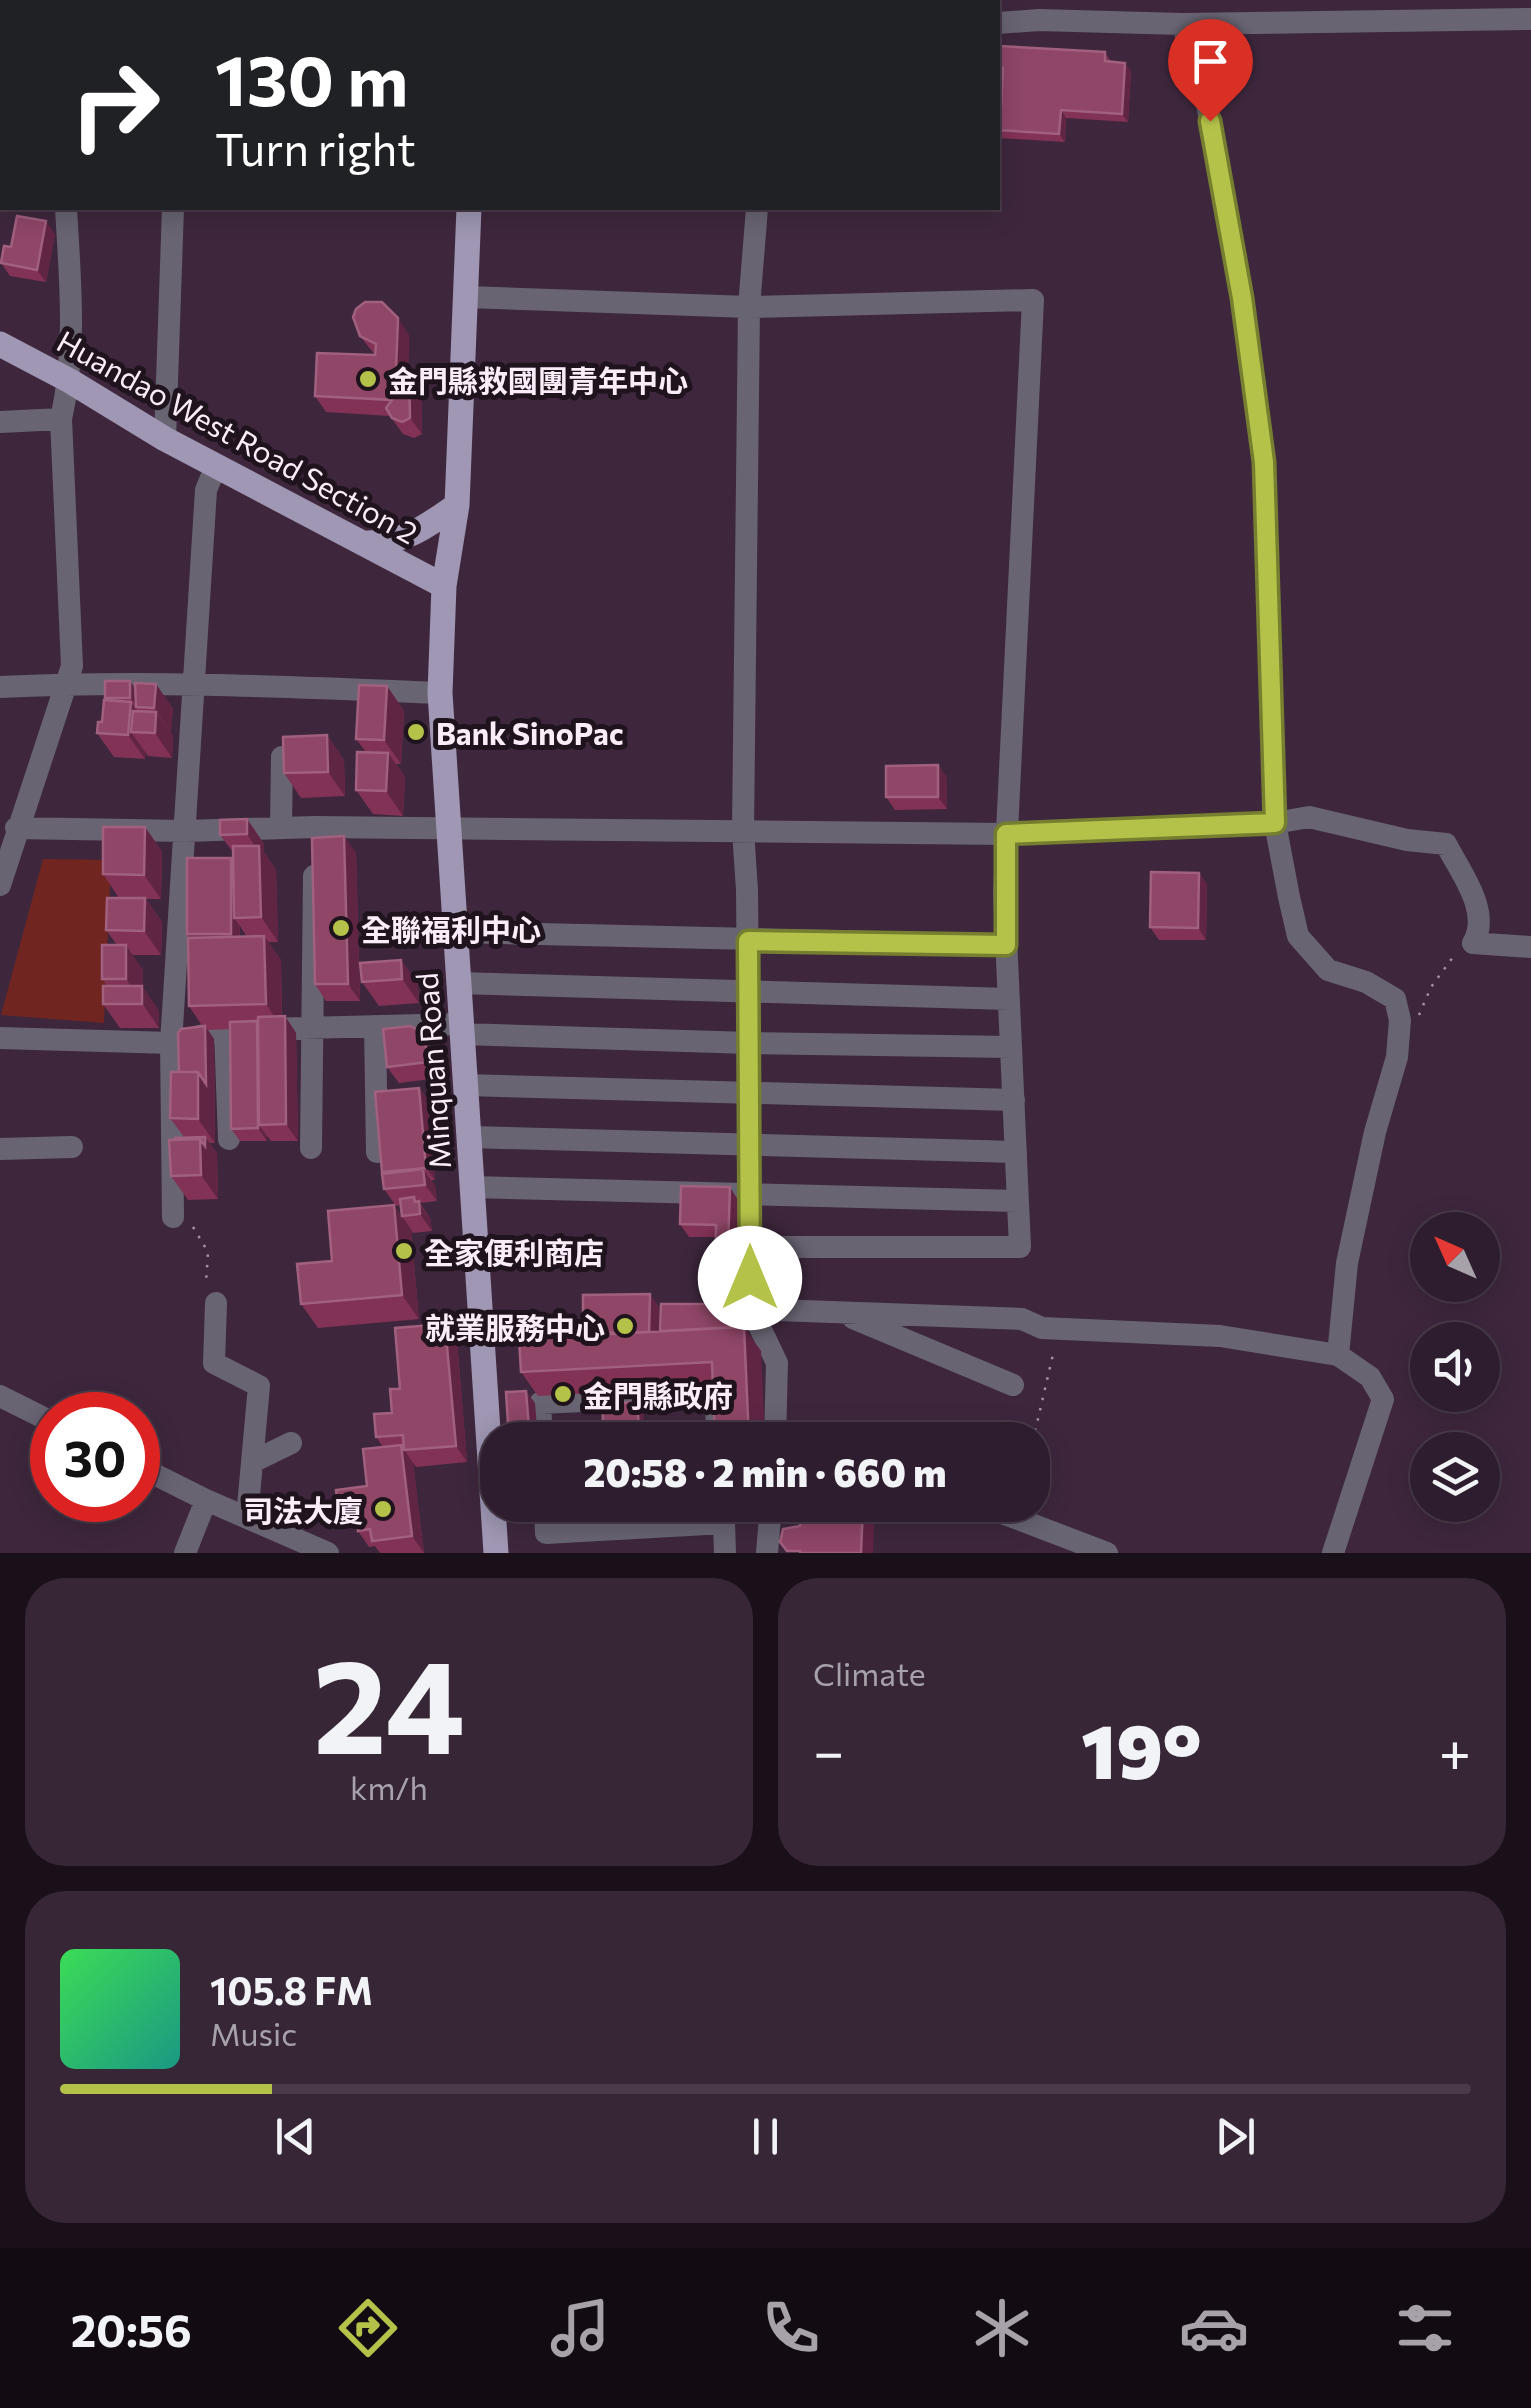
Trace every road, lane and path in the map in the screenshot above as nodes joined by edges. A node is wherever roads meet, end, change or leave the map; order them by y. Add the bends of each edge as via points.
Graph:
1 (1039, 10) edge
2 (1531, 19) edge
3 (1000, 22) edge
4 (1182, 24) junction
5 (66, 210) edge
6 (174, 210) edge
7 (468, 210) edge
8 (757, 210) edge
9 (466, 297) junction
10 (749, 307) junction
11 (0, 344) edge
12 (70, 381) junction
13 (61, 419) junction
14 (0, 422) edge
15 (165, 439) junction
16 (216, 466) junction
17 (458, 505) junction
18 (368, 543) junction
19 (444, 586) junction
20 (194, 682) junction
21 (66, 684) junction
22 (0, 686) edge
23 (440, 693) junction
24 (282, 758) edge
25 (1275, 823) junction
26 (281, 827) junction
27 (315, 827) junction
28 (16, 828) junction
29 (448, 829) junction
30 (185, 831) junction
31 (743, 832) junction
32 (1006, 834) junction
33 (0, 885) edge
34 (456, 932) junction
35 (748, 941) junction
36 (1473, 943) junction
37 (1006, 945) junction
38 (1531, 946) edge
39 (459, 983) junction
40 (748, 992) junction
41 (1009, 998) junction
42 (375, 1026) junction
43 (1412, 1027) dead end
44 (310, 1028) junction
45 (462, 1029) junction
46 (225, 1030) junction
47 (0, 1038) edge
48 (172, 1043) junction
49 (749, 1043) junction
50 (1011, 1047) junction
51 (466, 1085) junction
52 (749, 1093) junction
53 (1014, 1100) junction
54 (469, 1138) junction
55 (230, 1140) edge
56 (749, 1143) junction
57 (72, 1147) dead end
58 (0, 1148) edge
59 (311, 1148) dead end
60 (377, 1152) edge
61 (1016, 1152) junction
62 (472, 1187) junction
63 (750, 1194) junction
64 (1018, 1202) junction
65 (173, 1217) joint
66 (750, 1247) junction
67 (216, 1303) joint
68 (751, 1309) junction
69 (841, 1313) junction
70 (1054, 1328) junction
71 (1338, 1355) junction
72 (1013, 1384) dead end
73 (0, 1396) edge
74 (30, 1411) edge
75 (540, 1422) edge
76 (714, 1422) edge
77 (775, 1422) edge
78 (291, 1443) dead end
79 (252, 1462) junction
80 (160, 1477) edge
81 (206, 1500) junction
82 (248, 1517) junction
83 (545, 1522) edge
84 (702, 1522) edge
85 (723, 1522) edge
86 (770, 1522) edge
87 (1024, 1522) edge
88 (1037, 1527) junction
89 (634, 1529) junction
90 (185, 1553) edge
91 (328, 1553) edge
92 (496, 1553) edge
93 (636, 1553) edge
94 (725, 1553) edge
95 (767, 1553) edge
96 (1107, 1553) edge
97 (1334, 1553) edge

1 - 3 street
1 - 4 street
2 - 4 street
4 - 25 street via 1203,82 1264,462
5 - 12 street
6 - 15 street
7 - 9 main road, Minquan Road
8 - 10 street
9 - 10 street
9 - 17 main road, Minquan Road
10 - 31 street
10 - 32 street via 1033,300
11 - 12 main road, Huandao West Road Section 2
12 - 13 street
12 - 15 main road, Huandao West Road Section 2
13 - 14 street
13 - 21 street via 72,666
15 - 16 main road, Huandao West Road Section 2
16 - 18 main road, Huandao West Road Section 2
16 - 20 street via 206,490
17 - 18 main road via 415,534
17 - 19 main road, Minquan Road
18 - 19 main road, Huandao West Road Section 2
19 - 23 main road, Minquan Road
20 - 21 street
20 - 23 street
20 - 30 street
21 - 22 street
21 - 28 street
23 - 29 main road, Minquan Road
24 - 26 street
25 - 32 street
25 - 36 street via 1309,817 1446,844 1480,911
25 - 71 street via 1298,936 1328,970 1395,999 1400,1020 1347,1263
26 - 27 street
26 - 30 street
27 - 29 street
27 - 44 street
28 - 30 street
28 - 33 street
29 - 31 street
29 - 34 main road, Minquan Road
30 - 48 street
31 - 32 street
31 - 35 street
32 - 37 street
34 - 35 street
34 - 39 main road, Minquan Road
35 - 37 street
35 - 40 street
36 - 38 street
36 - 43 path via 1447,964
37 - 41 street
39 - 40 street
39 - 45 main road, Minquan Road
40 - 41 street
40 - 49 street
41 - 50 street
42 - 44 street
42 - 45 street
42 - 60 street
44 - 46 street
44 - 59 street
45 - 49 street
45 - 51 main road, Minquan Road
46 - 48 street
46 - 55 street
47 - 48 street
48 - 65 street
49 - 50 street
49 - 52 street
50 - 53 street
51 - 52 street
51 - 54 main road, Minquan Road
52 - 53 street
52 - 56 street
53 - 61 street
54 - 56 street
54 - 62 main road, Minquan Road
56 - 61 street
56 - 63 street
57 - 58 street
61 - 64 street
62 - 63 street
62 - 92 main road, Minquan Road
63 - 64 street
63 - 66 street
64 - 66 street via 1020,1248
65 - 67 path via 174,1230 195,1227 208,1252 205,1301
66 - 68 street
67 - 79 street via 214,1364 259,1386
68 - 69 street
68 - 77 street via 777,1363
69 - 70 street via 1022,1319
69 - 72 street
70 - 71 street via 1220,1336
70 - 88 path via 1034,1436
71 - 97 street via 1370,1377 1383,1399
73 - 74 street
75 - 76 street via 537,1392 714,1395
78 - 79 street
79 - 82 street
80 - 81 street
81 - 82 street
81 - 90 street
82 - 91 street
83 - 89 street via 546,1532 591,1536
84 - 89 street via 676,1532
85 - 94 street
86 - 95 street
87 - 88 street
88 - 96 street
89 - 93 street

